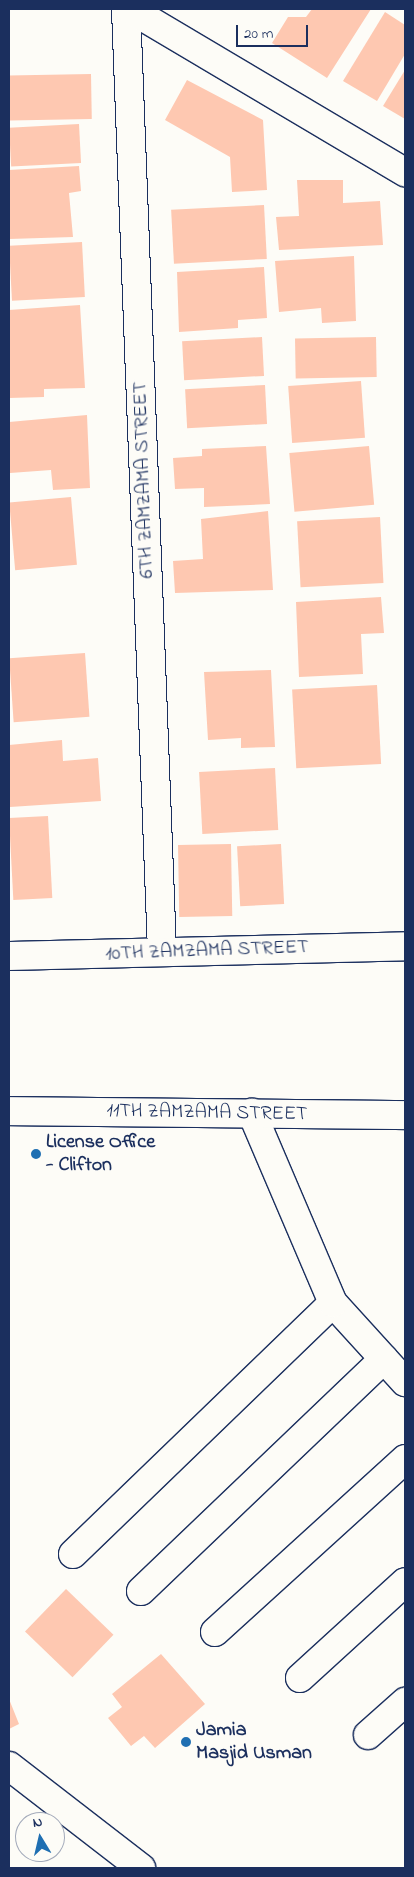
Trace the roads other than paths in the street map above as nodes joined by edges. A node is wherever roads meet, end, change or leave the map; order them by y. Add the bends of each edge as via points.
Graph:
1 (126, 9) edge
2 (130, 9) edge
3 (405, 172) edge
4 (405, 946) edge
5 (162, 952) junction
6 (9, 956) edge
7 (9, 1111) edge
8 (252, 1113) junction
9 (405, 1115) edge
10 (333, 1303) junction
11 (384, 1359) junction
12 (405, 1382) edge
13 (405, 1459) edge
14 (72, 1554) dead end
15 (405, 1582) edge
16 (141, 1591) dead end
17 (215, 1632) dead end
18 (300, 1678) dead end
19 (405, 1702) edge
20 (368, 1735) dead end
21 (9, 1766) edge
22 (141, 1868) edge

1 - 5 street, 6TH ZAMZAMA STREET
2 - 3 street
4 - 5 street, 10TH ZAMZAMA STREET
5 - 6 street, 10TH ZAMZAMA STREET
7 - 8 street, 11TH ZAMZAMA STREET
8 - 9 street, 11TH ZAMZAMA STREET
8 - 10 street
10 - 11 street
10 - 14 street
11 - 12 street
11 - 16 street
13 - 17 street
15 - 18 street
19 - 20 street
21 - 22 street

